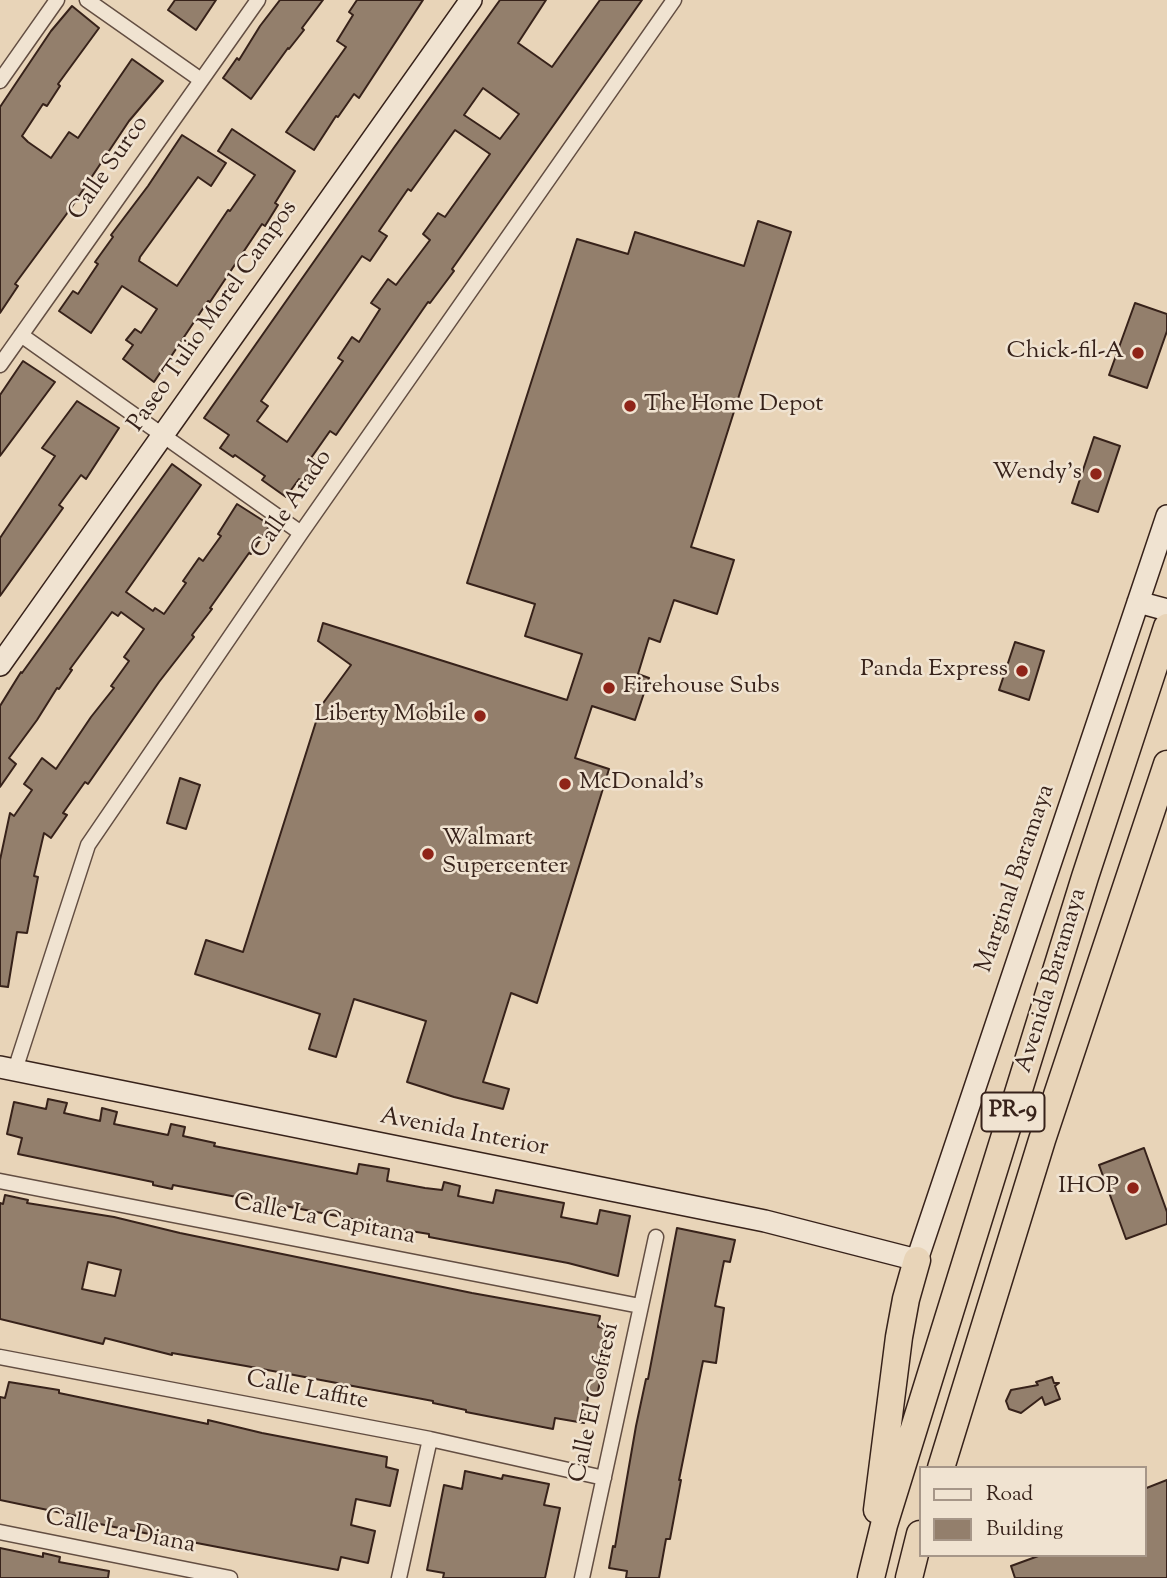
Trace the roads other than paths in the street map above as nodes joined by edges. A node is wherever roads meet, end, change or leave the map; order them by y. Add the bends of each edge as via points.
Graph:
1 (57, 0) edge
2 (87, 0) edge
3 (258, 0) edge
4 (471, 0) edge
5 (674, 0) edge
6 (201, 80) junction
7 (0, 81) edge
8 (21, 335) junction
9 (0, 365) edge
10 (163, 434) junction
11 (1167, 516) edge
12 (301, 533) junction
13 (1139, 602) junction
14 (1167, 610) edge
15 (1126, 638) junction
16 (1165, 641) edge
17 (0, 665) edge
18 (1167, 764) edge
19 (8, 1068) edge
20 (0, 1181) edge
21 (656, 1237) dead end
22 (917, 1260) junction
23 (640, 1306) junction
24 (0, 1357) edge
25 (430, 1439) junction
26 (942, 1466) edge
27 (604, 1478) junction
28 (0, 1532) edge
29 (918, 1542) edge
30 (871, 1577) edge
31 (230, 1578) edge
32 (399, 1578) edge
33 (582, 1578) edge
34 (909, 1578) edge

1 - 7 street
2 - 6 street
3 - 6 street, Calle Surco
4 - 10 street, Paseo Tulio Morel Campos
5 - 12 street, Calle Arado
6 - 8 street, Calle Surco
8 - 9 street, Calle Surco
8 - 10 street
10 - 12 street
10 - 17 street, Paseo Tulio Morel Campos
11 - 13 street, Marginal Baramaya
12 - 19 street, Calle Arado via 88,845
13 - 14 street
13 - 15 street, Marginal Baramaya
15 - 16 street
15 - 22 street, Marginal Baramaya
16 - 30 highway, Avenida Baramaya / PR-9 via 1085,877
18 - 26 highway, Avenida Baramaya / PR-9 via 1042,1140
19 - 22 street, Avenida Interior via 765,1221
20 - 23 street, Calle La Capitana
21 - 23 street, Calle El Cofresí
22 - 30 highway via 900,1337
23 - 27 street, Calle El Cofresí
24 - 25 street, Calle Laffite
25 - 27 street, Calle Laffite
25 - 32 street
27 - 33 street, Calle El Cofresí
28 - 31 street, Calle La Diana
29 - 34 highway

